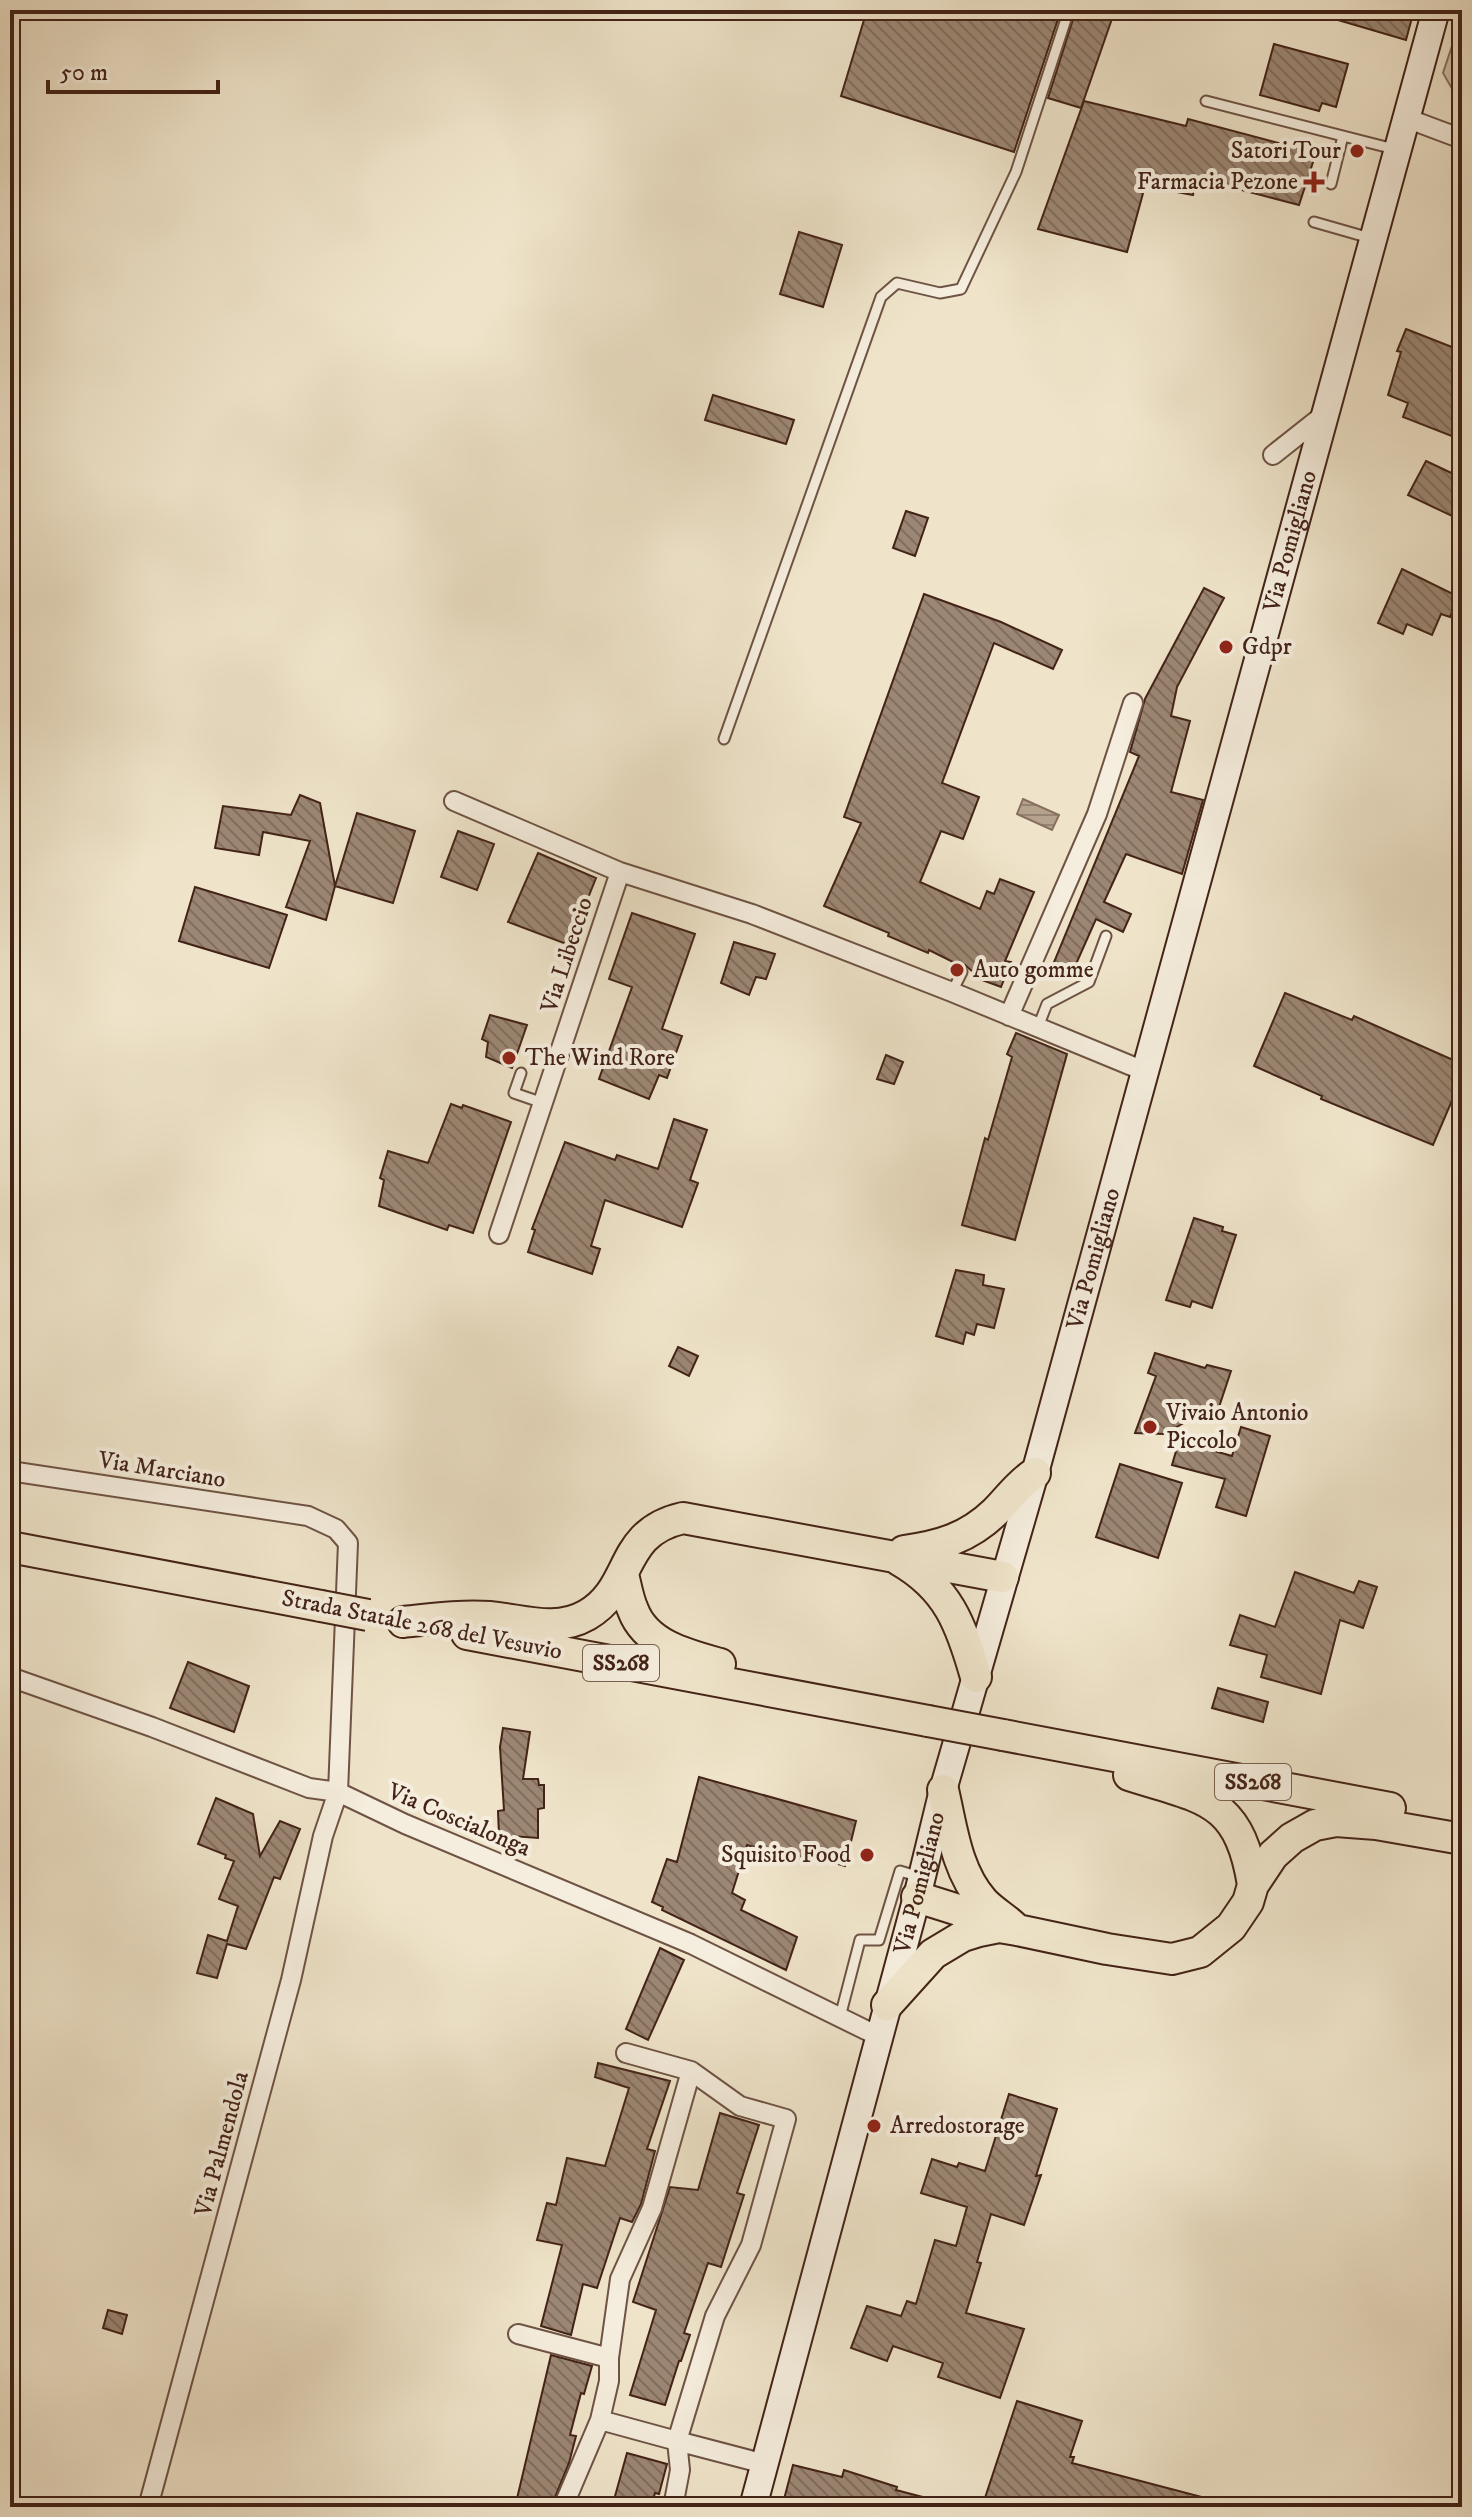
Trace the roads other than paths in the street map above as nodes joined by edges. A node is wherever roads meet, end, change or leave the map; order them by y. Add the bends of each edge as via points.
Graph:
1 (1069, 10) edge
2 (1436, 10) edge
3 (1206, 101) dead end
4 (1406, 118) junction
5 (1343, 136) junction
6 (1462, 139) edge
7 (1397, 149) junction
8 (1331, 184) dead end
9 (1314, 222) dead end
10 (1373, 239) junction
11 (1326, 413) junction
12 (1273, 455) dead end
13 (1133, 703) dead end
14 (724, 739) dead end
15 (454, 801) dead end
16 (620, 872) junction
17 (1106, 936) dead end
18 (962, 972) dead end
19 (952, 992) junction
20 (1009, 1016) junction
21 (1038, 1027) junction
22 (1144, 1071) junction
23 (521, 1073) dead end
24 (543, 1103) junction
25 (499, 1234) dead end
26 (10, 1471) edge
27 (1035, 1473) junction
28 (308, 1516) joint
29 (10, 1547) edge
30 (887, 1553) junction
31 (623, 1574) junction
32 (1003, 1577) junction
33 (403, 1622) junction
34 (10, 1677) edge
35 (976, 1677) junction
36 (839, 1704) junction
37 (1045, 1743) junction
38 (943, 1790) junction
39 (338, 1792) junction
40 (1462, 1822) edge
41 (1462, 1839) edge
42 (1253, 1885) junction
43 (919, 1887) junction
44 (1017, 1930) junction
45 (887, 2005) junction
46 (840, 2017) junction
47 (878, 2036) junction
48 (626, 2053) dead end
49 (691, 2071) junction
50 (518, 2334) dead end
51 (609, 2358) junction
52 (600, 2420) junction
53 (677, 2441) junction
54 (765, 2464) junction
55 (148, 2507) edge
56 (563, 2507) edge
57 (673, 2507) edge
58 (753, 2507) edge

1 - 14 lane via 1016,172 961,289 940,293 897,283 881,297
2 - 4 main road, Via Pomigliano
3 - 5 lane
4 - 6 street
4 - 7 main road, Via Pomigliano
5 - 7 lane
5 - 8 lane
7 - 10 main road, Via Pomigliano
9 - 10 lane
10 - 11 main road, Via Pomigliano
11 - 12 street
11 - 22 main road, Via Pomigliano
13 - 20 street via 1097,814
15 - 16 street
16 - 19 street via 752,914
16 - 24 street, Via Libeccio
17 - 21 lane via 1089,982 1047,1004
18 - 19 lane
19 - 20 street
20 - 21 street
21 - 22 street
22 - 27 main road, Via Pomigliano
23 - 24 lane via 514,1093
24 - 25 street, Via Libeccio
26 - 28 street, Via Marciano
27 - 30 highway via 971,1532 936,1547
27 - 32 main road, Via Pomigliano
28 - 39 street, Via Palmendola via 336,1529 348,1543
29 - 33 highway, Strada Statale 268 del Vesuvio / SS268, bridge
30 - 31 highway, SS268 via 683,1518 667,1521 637,1543
30 - 32 highway, SS268
30 - 35 highway via 923,1574 948,1603
31 - 33 highway, SS268 via 587,1615 562,1624 490,1617
31 - 36 highway via 633,1612 645,1632 666,1646
32 - 35 main road, Via Pomigliano
33 - 36 highway, Strada Statale 268 del Vesuvio / SS268
34 - 39 street, Via Coscialonga via 309,1788
35 - 38 main road, Via Pomigliano
36 - 37 highway, Strada Statale 268 del Vesuvio / SS268, bridge
37 - 40 highway, SS268
37 - 42 highway, SS268 via 1101,1767 1196,1796 1216,1808 1241,1835
38 - 43 main road, Via Pomigliano
38 - 44 highway via 967,1876 986,1904
39 - 46 street, Via Coscialonga via 691,1944
39 - 55 street, Via Palmendola
41 - 42 highway, SS268 via 1376,1824 1315,1825 1273,1855
42 - 44 highway, SS268 via 1231,1927 1200,1952 1172,1959
43 - 44 highway, SS268
43 - 45 main road, Via Pomigliano
43 - 46 lane via 900,1871 879,1940 860,1940
44 - 45 highway via 979,1931 947,1945
45 - 47 main road, Via Pomigliano
46 - 47 street, Via Coscialonga
47 - 54 main road, Via Pomigliano
48 - 49 street
49 - 51 street via 652,2208 620,2279
49 - 53 street via 740,2106 786,2119 751,2245 715,2316
50 - 51 street
51 - 52 street
52 - 53 street
52 - 56 street
53 - 54 street
53 - 57 street via 680,2470
54 - 58 main road, Via Pomigliano

